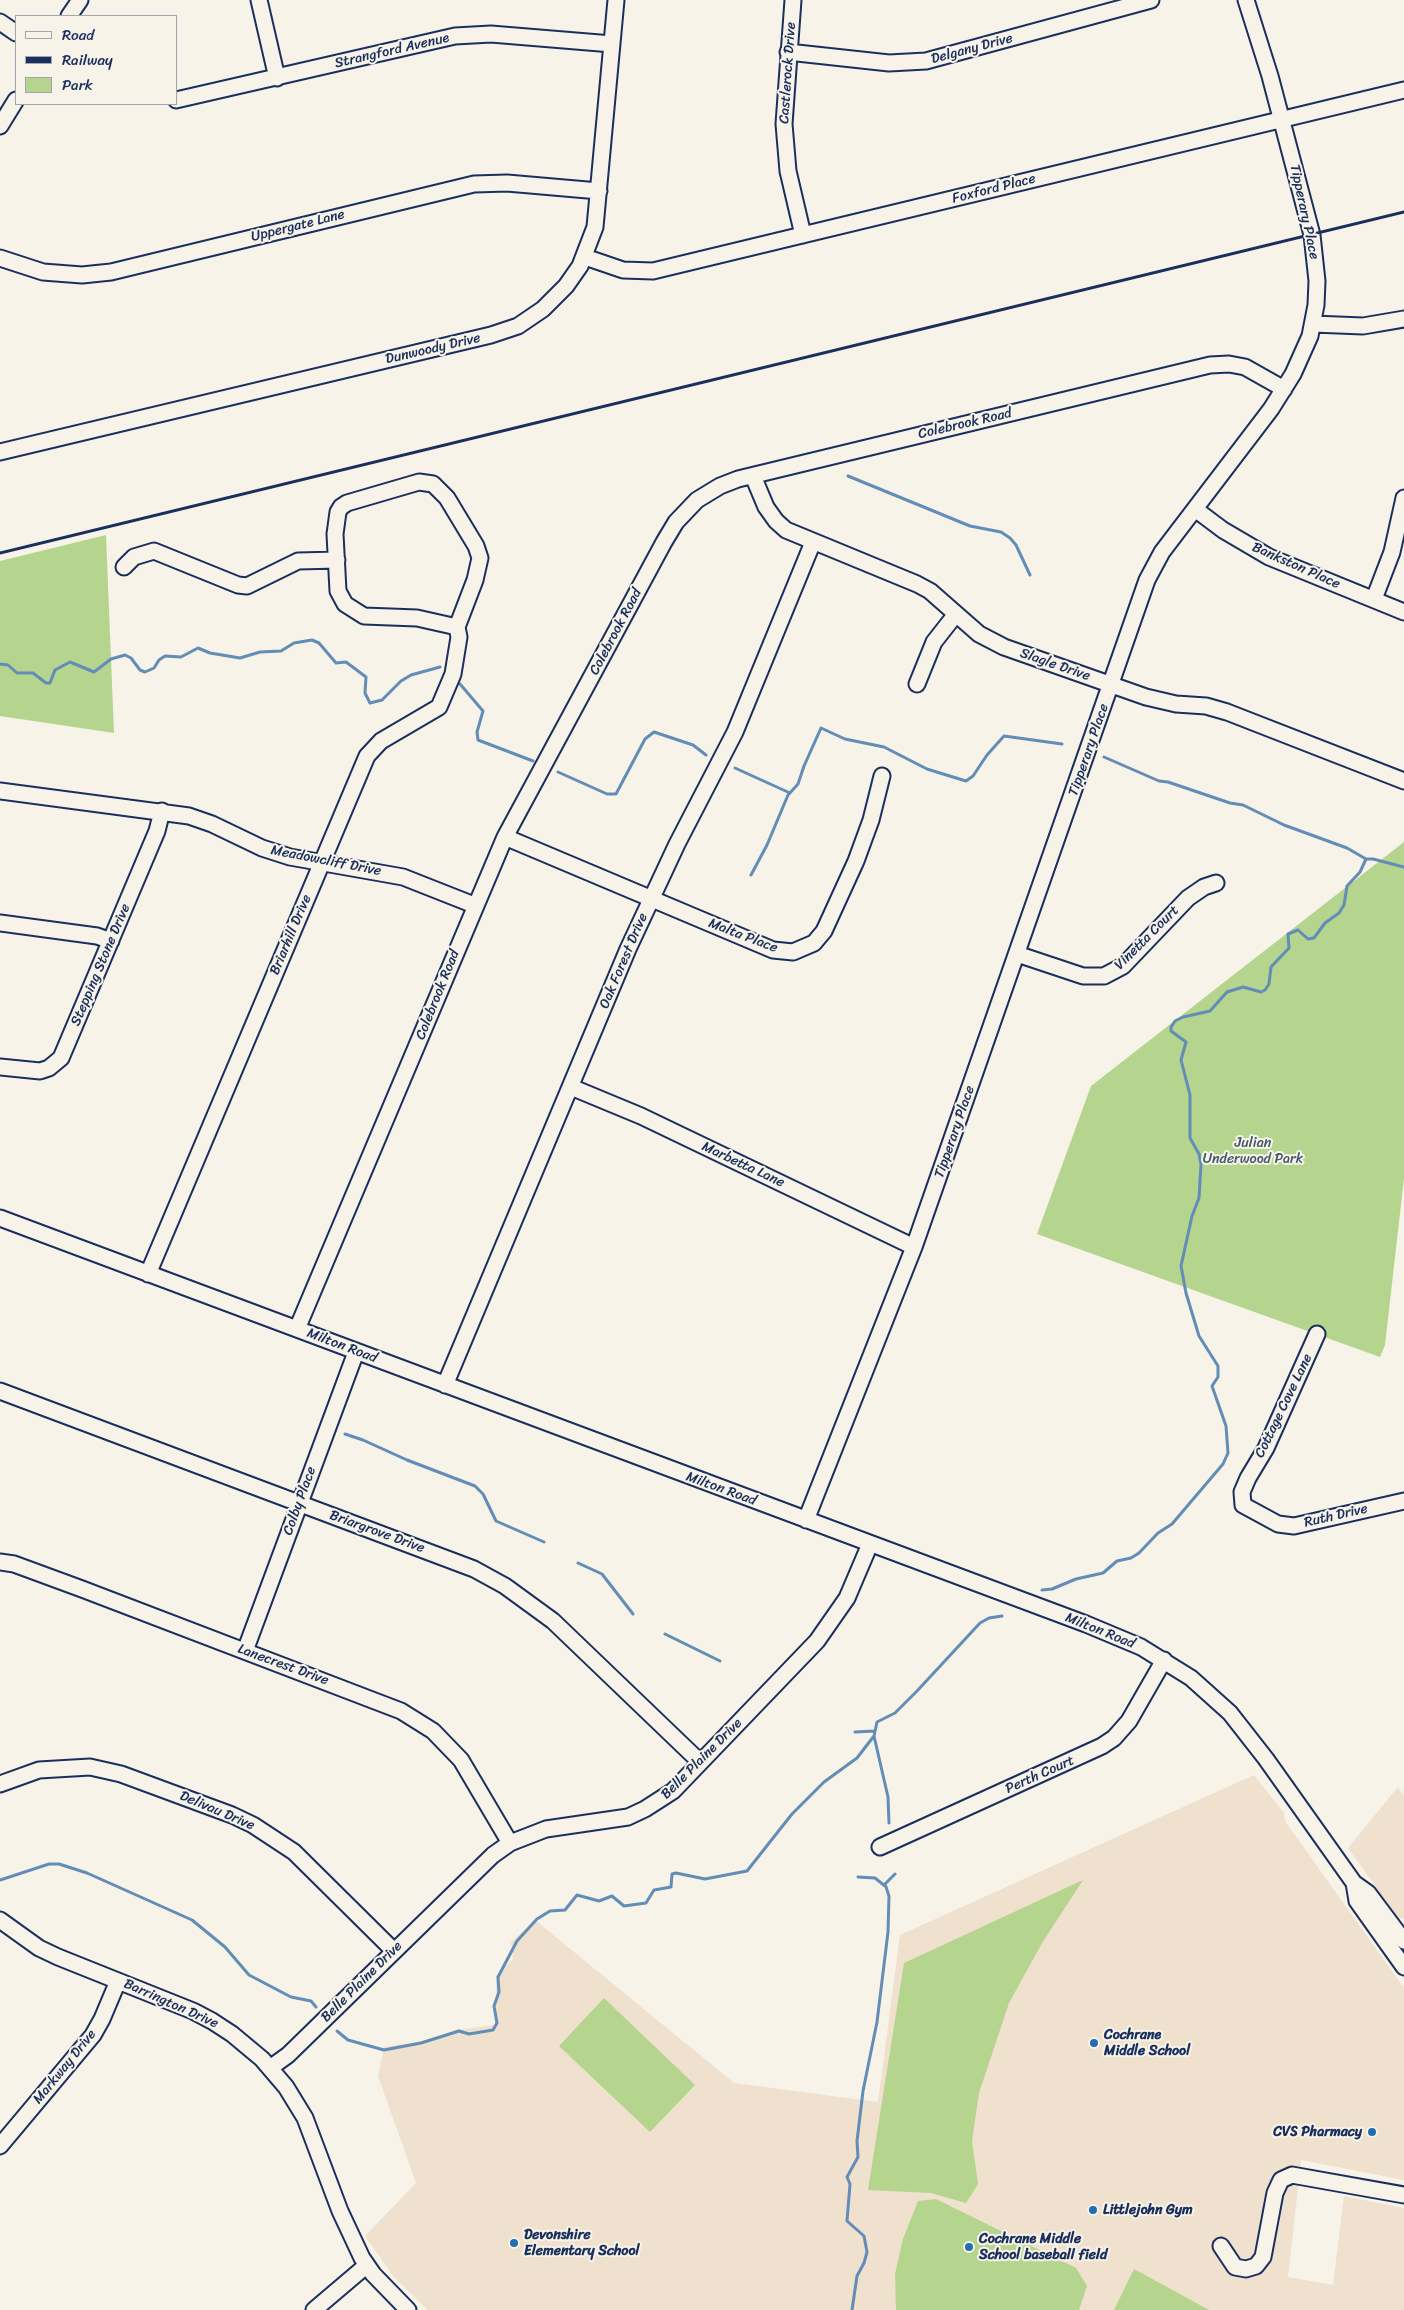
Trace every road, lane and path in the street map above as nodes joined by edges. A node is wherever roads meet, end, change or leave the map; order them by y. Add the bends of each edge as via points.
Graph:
1 (80, 0) edge
2 (259, 0) edge
3 (616, 0) edge
4 (793, 0) edge
5 (1151, 0) edge
6 (1246, 0) edge
7 (70, 15) edge
8 (0, 22) edge
9 (15, 32) edge
10 (612, 44) junction
11 (788, 52) junction
12 (277, 78) junction
13 (1404, 90) edge
14 (178, 100) edge
15 (15, 102) edge
16 (1282, 120) junction
17 (0, 126) edge
18 (599, 191) junction
19 (803, 235) junction
20 (585, 257) junction
21 (0, 258) edge
22 (1404, 319) edge
23 (1313, 324) junction
24 (1284, 389) junction
25 (0, 452) edge
26 (753, 476) junction
27 (1404, 498) edge
28 (1195, 509) junction
29 (813, 542) junction
30 (336, 560) junction
31 (124, 568) dead end
32 (1374, 599) junction
33 (1404, 612) edge
34 (956, 614) junction
35 (457, 627) junction
36 (917, 684) dead end
37 (1111, 685) junction
38 (882, 776) dead end
39 (1404, 781) edge
40 (0, 790) edge
41 (162, 811) junction
42 (504, 837) junction
43 (321, 862) junction
44 (1216, 883) dead end
45 (651, 898) junction
46 (474, 905) junction
47 (0, 923) edge
48 (111, 941) junction
49 (1017, 954) junction
50 (0, 1067) edge
51 (571, 1087) junction
52 (0, 1218) edge
53 (914, 1247) junction
54 (148, 1274) junction
55 (297, 1329) junction
56 (1317, 1334) dead end
57 (356, 1352) junction
58 (445, 1385) junction
59 (0, 1391) edge
60 (1404, 1501) edge
61 (300, 1503) junction
62 (1243, 1505) joint
63 (806, 1520) junction
64 (870, 1544) junction
65 (0, 1562) edge
66 (245, 1651) junction
67 (1164, 1660) junction
68 (700, 1762) junction
69 (0, 1784) edge
70 (510, 1843) junction
71 (880, 1847) dead end
72 (1354, 1883) junction
73 (0, 1920) edge
74 (1404, 1940) edge
75 (1399, 1949) edge
76 (394, 1951) junction
77 (1404, 1967) edge
78 (118, 1981) junction
79 (270, 2068) junction
80 (0, 2146) edge
81 (1404, 2195) edge
82 (1221, 2246) dead end
83 (367, 2265) junction
84 (314, 2310) edge
85 (408, 2310) edge

1 - 7 street
2 - 12 street
3 - 10 street, Dunwoody Drive
4 - 11 street, Castlerock Drive
5 - 11 street, Delgany Drive via 926,61 889,63
6 - 16 street, Tipperary Place
8 - 9 street
10 - 12 street, Strangford Avenue via 491,34 455,36
10 - 18 street, Dunwoody Drive
11 - 19 street, Castlerock Drive via 784,94 785,140 788,171
12 - 14 street, Strangford Avenue
13 - 16 street, Foxford Place
15 - 17 street
16 - 19 street, Foxford Place
16 - 23 street, Tipperary Place via 1315,253 1317,281
18 - 20 street, Dunwoody Drive via 595,227
18 - 21 street, Uppergate Lane via 507,183 463,186 111,272 82,275 43,272
19 - 20 street, Foxford Place via 653,271 623,270
20 - 25 street, Dunwoody Drive via 558,294 524,322 507,330
22 - 23 street via 1363,326
23 - 24 street, Tipperary Place via 1302,357
24 - 26 street, Colebrook Road via 1246,367 1210,365
24 - 28 street, Tipperary Place
26 - 29 street, Slagle Drive via 766,507 776,521 786,530
26 - 42 street, Colebrook Road via 708,493 676,522
27 - 32 street via 1392,552
28 - 32 street, Bankston Place via 1269,557
28 - 37 street, Tipperary Place via 1153,568
29 - 34 street, Slagle Drive via 918,584
29 - 45 street, Oak Forest Drive via 735,732
30 - 31 street via 298,561 247,586 154,551 134,557
30 - 35 street, Briarhill Drive via 340,596 357,613 417,618
30 - 35 street, Briarhill Drive via 336,517 341,507 419,482 433,484 447,498 480,558
32 - 33 street, Bankston Place
34 - 36 street via 934,642
34 - 37 street, Slagle Drive via 979,634 1004,647
35 - 43 street, Briarhill Drive via 459,636 453,674 443,701 433,712 372,749
37 - 39 street, Slagle Drive via 1176,704 1206,706 1228,712
37 - 49 street, Tipperary Place
38 - 45 street, Malta Place via 871,820 836,907 820,938 800,950 773,950
40 - 41 street, Meadowcliff Drive
41 - 43 street, Meadowcliff Drive via 199,819 262,848
41 - 48 street, Stepping Stone Drive
42 - 45 street, Malta Place
42 - 46 street, Colebrook Road
43 - 46 street, Meadowcliff Drive via 403,877
43 - 54 street, Briarhill Drive
44 - 49 street, Vinetta Court via 1188,898 1123,966 1104,976 1083,976
45 - 51 street, Oak Forest Drive
46 - 55 street, Colebrook Road
47 - 48 street via 97,936
48 - 50 street, Stepping Stone Drive via 61,1058 40,1071
49 - 53 street, Tipperary Place
51 - 53 street, Marbetta Lane via 641,1116
51 - 58 street, Oak Forest Drive
52 - 54 street, Milton Road
53 - 63 street, Tipperary Place
54 - 55 street, Milton Road
55 - 57 street, Milton Road
56 - 62 street, Cottage Cove Lane via 1266,1448 1248,1478 1242,1492
57 - 58 street, Milton Road
57 - 61 street, Colby Place
58 - 63 street, Milton Road
59 - 61 street, Briargrove Drive
60 - 62 street, Ruth Drive via 1289,1526 1278,1524
61 - 66 street, Colby Place
61 - 68 street, Briargrove Drive via 430,1551 506,1586 553,1621
63 - 64 street, Milton Road
64 - 67 street, Milton Road via 1125,1640
64 - 68 street, Belle Plaine Drive via 847,1598 817,1641
65 - 66 street, Lanecrest Drive via 22,1567
66 - 70 street, Lanecrest Drive via 401,1711 433,1731 471,1774
67 - 71 street, Perth Court via 1129,1721 1102,1746
67 - 72 street, Milton Road via 1210,1694 1243,1728
68 - 70 street, Belle Plaine Drive via 661,1800 628,1817 558,1826
69 - 76 street, Delivau Drive via 39,1770 90,1768 121,1774 232,1815 294,1852
70 - 76 street, Belle Plaine Drive via 474,1870
72 - 74 street, Milton Road via 1368,1893
72 - 75 street, Milton Road via 1357,1901
73 - 78 street, Barrington Drive via 38,1948
75 - 77 street, Milton Road
76 - 79 street, Belle Plaine Drive
78 - 79 street, Barrington Drive via 212,2022 245,2044
78 - 80 street, Markway Drive via 93,2035
79 - 83 street, Barrington Drive via 305,2118 340,2211
81 - 82 street via 1292,2175 1278,2186 1263,2257 1256,2266 1246,2269 1235,2267
83 - 84 street
83 - 85 street, Barrington Drive

